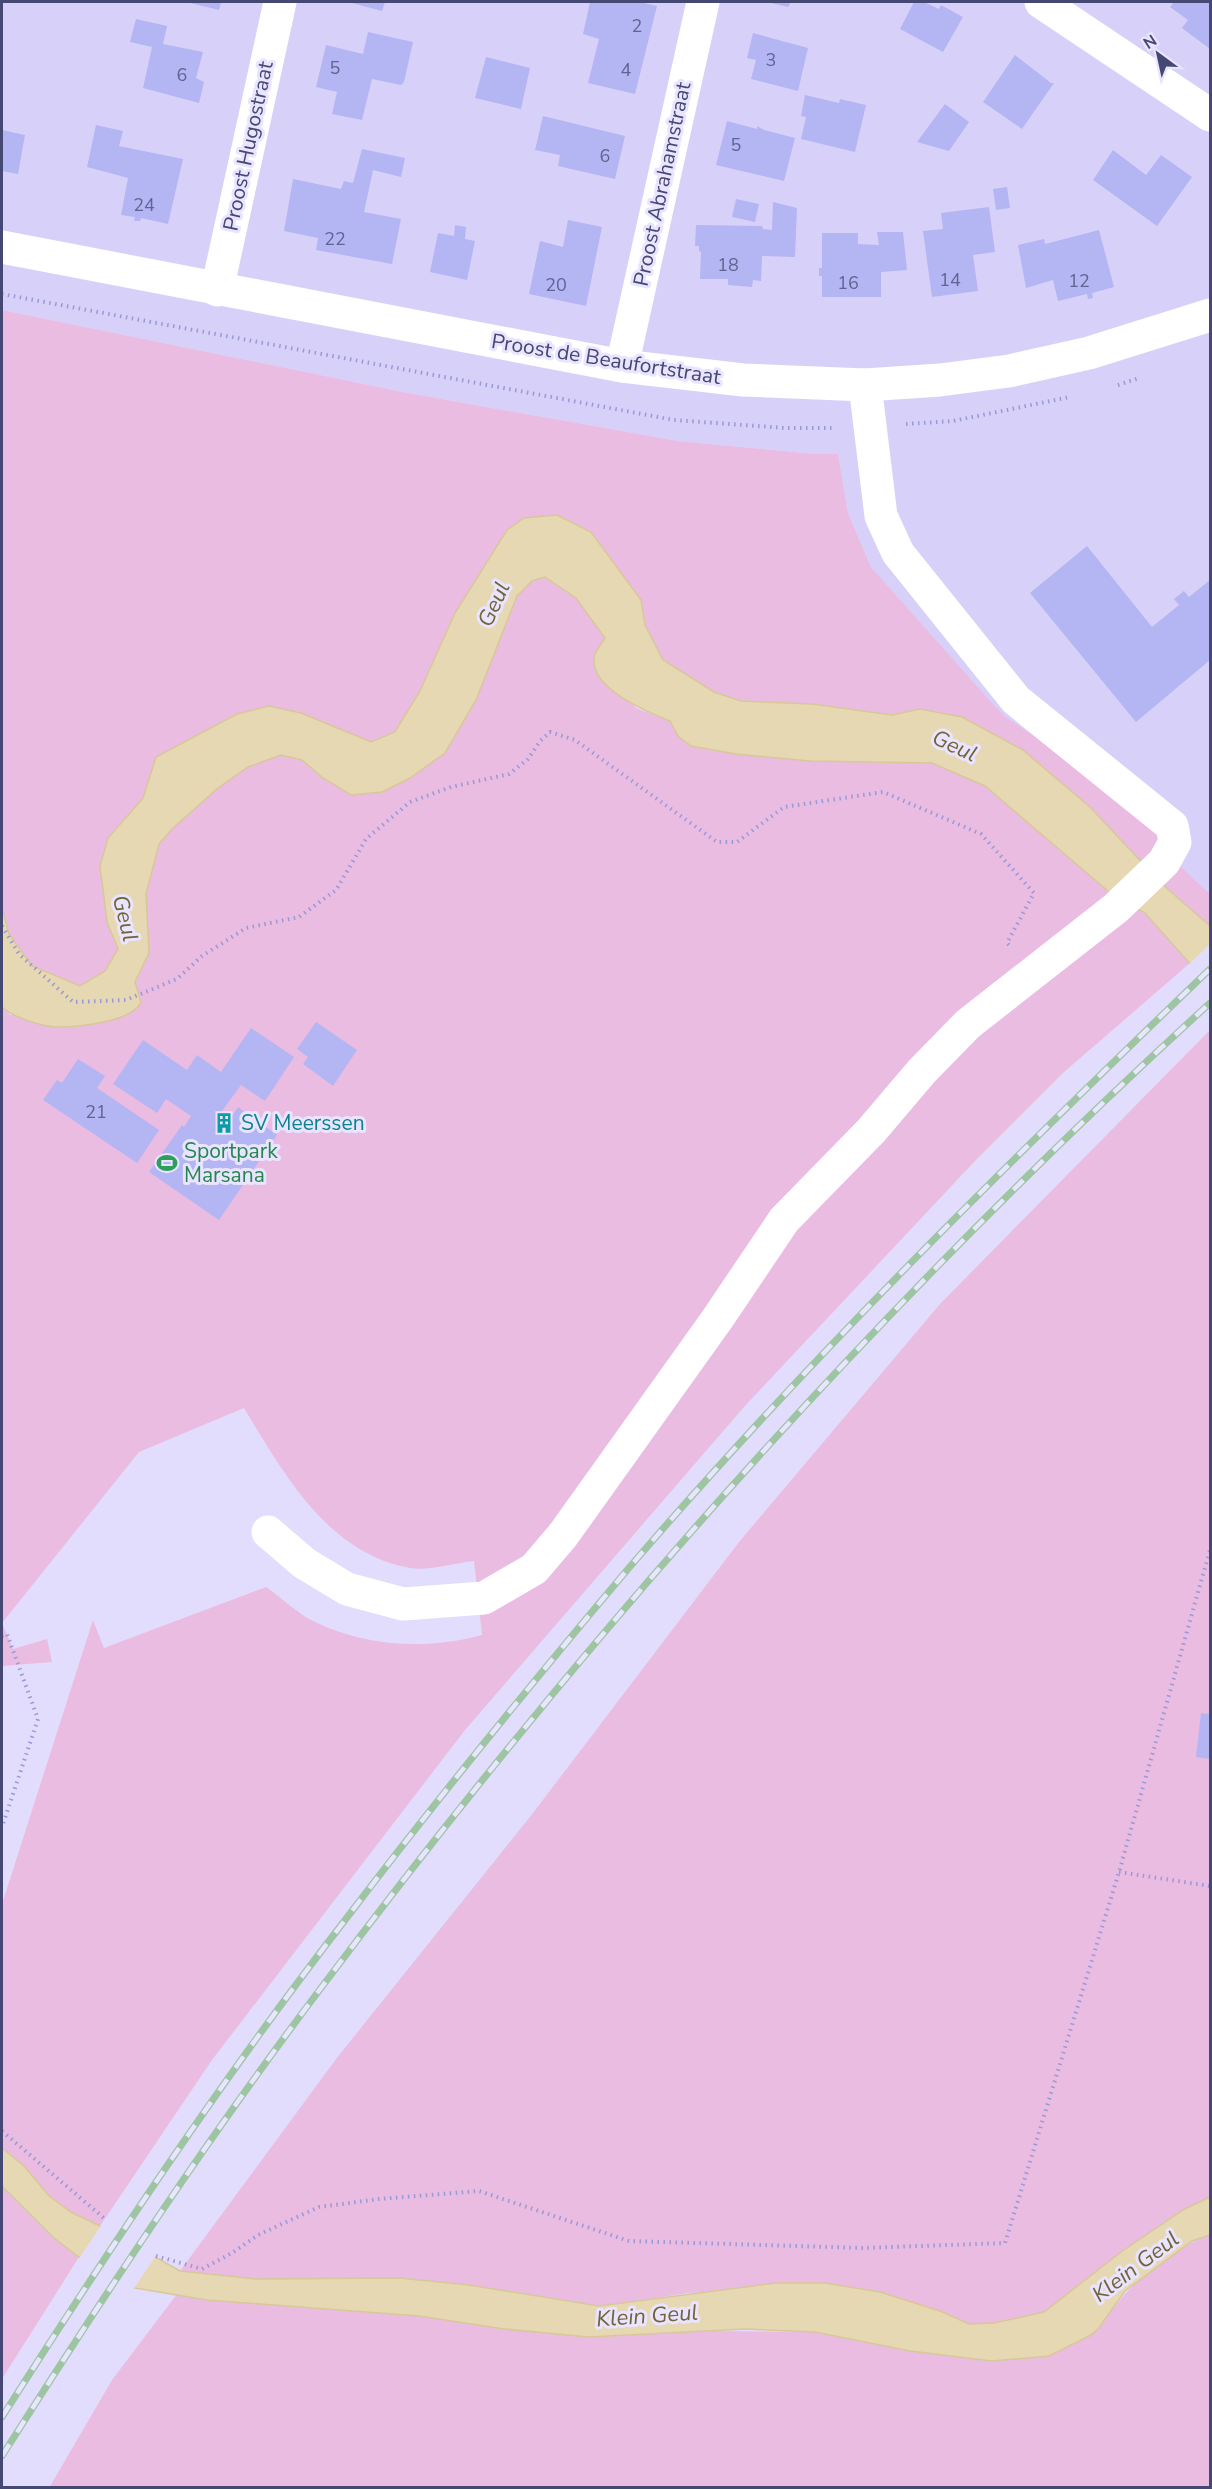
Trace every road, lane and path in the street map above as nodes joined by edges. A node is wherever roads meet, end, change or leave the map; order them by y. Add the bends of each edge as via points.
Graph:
1 (280, 2) edge
2 (703, 2) edge
3 (1041, 2) edge
4 (1210, 115) edge
5 (2, 247) edge
6 (217, 290) junction
7 (1210, 315) edge
8 (622, 366) junction
9 (865, 385) junction
10 (2, 926) edge
11 (1035, 971) junction
12 (268, 1532) dead end
13 (1210, 1550) edge
14 (2, 1636) edge
15 (2, 1827) edge
16 (1119, 1872) junction
17 (1210, 1886) edge
18 (2, 2131) edge
19 (105, 2219) dead end
20 (156, 2256) dead end

1 - 6 street, Proost Hugostraat
2 - 8 street, Proost Abrahamstraat
3 - 4 street
5 - 6 street, Proost de Beaufortstraat
6 - 8 street, Proost de Beaufortstraat
7 - 9 street, Proost de Beaufortstraat via 1089,353 1009,371
8 - 9 street, Proost de Beaufortstraat via 743,380
9 - 11 street via 881,516 898,553 1016,700 1172,826 1175,843 1164,862 1116,908
10 - 11 path via 19,954 73,1002 126,1000 177,979 202,956 246,928 299,917 336,890 366,839 410,802 451,787 509,774 528,759 550,732 575,740 717,842 737,842 784,807 883,792 981,834 1034,893 1007,943
11 - 12 street via 968,1024 784,1220 718,1318 534,1569 484,1598 403,1604 347,1589 304,1563
13 - 16 path
14 - 15 path via 7,1634 38,1719
16 - 17 path
16 - 20 path via 1005,2243 863,2248 629,2241 479,2191 319,2207 258,2235 202,2269
18 - 19 path

